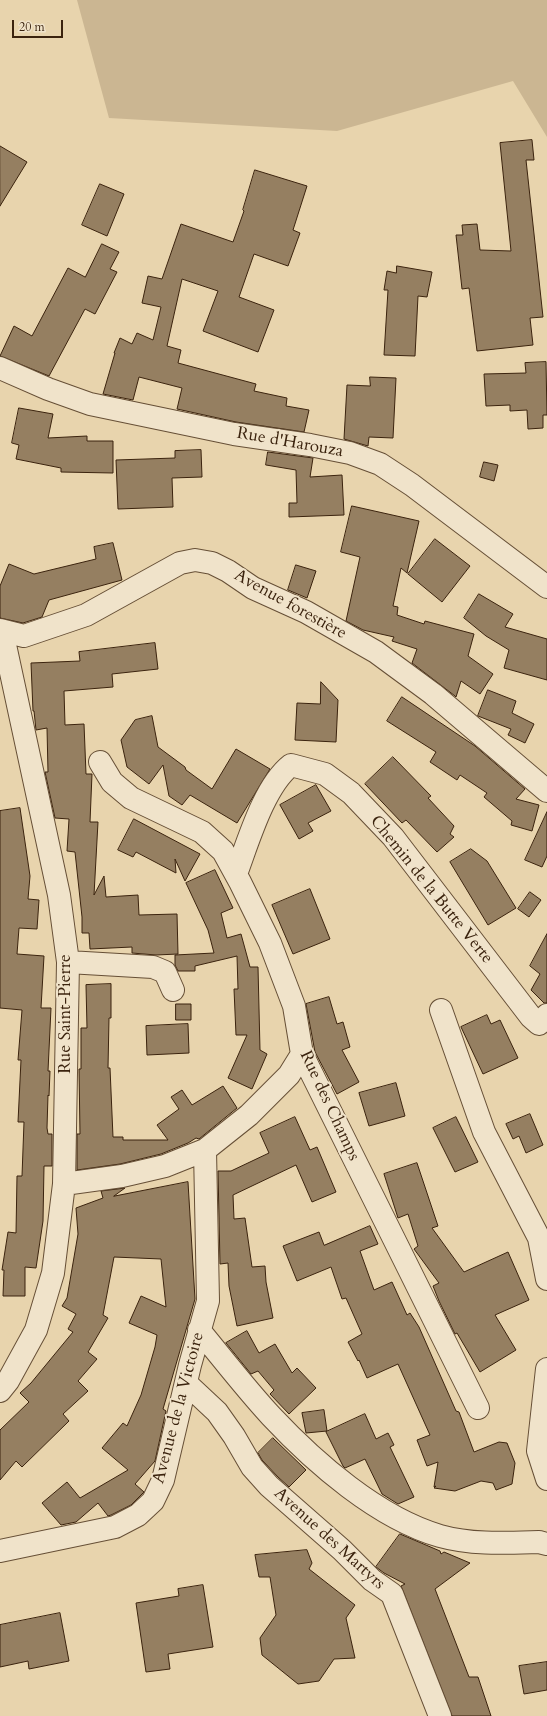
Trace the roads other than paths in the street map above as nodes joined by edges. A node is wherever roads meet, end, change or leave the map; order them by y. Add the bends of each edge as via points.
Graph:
1 (0, 368) edge
2 (547, 587) edge
3 (1, 631) edge
4 (100, 762) dead end
5 (547, 791) edge
6 (236, 874) junction
7 (68, 962) junction
8 (173, 990) dead end
9 (441, 1010) dead end
10 (543, 1020) edge
11 (302, 1054) junction
12 (205, 1150) junction
13 (64, 1184) junction
14 (547, 1279) edge
15 (199, 1330) junction
16 (547, 1369) edge
17 (186, 1383) junction
18 (0, 1391) edge
19 (478, 1408) dead end
20 (547, 1479) edge
21 (547, 1544) edge
22 (0, 1551) edge
23 (440, 1716) edge

1 - 2 street, Rue d'Harouza via 90,404 234,434 350,453 380,464 412,485
3 - 5 street, Avenue forestière via 24,636 86,615 180,563 195,560 212,563 253,588 306,612 376,652 433,694
3 - 7 street, Rue Saint-Pierre via 59,895
4 - 6 street, Rue des Champs via 112,782 131,798 202,832 223,851
6 - 10 street, Chemin de la Butte Verte via 256,819 284,771 291,765 325,774 351,793 393,838 531,1017
6 - 11 street, Rue des Champs via 270,943 294,1006
7 - 8 street via 153,967 165,972
7 - 13 street, Rue Saint-Pierre
9 - 14 street via 484,1132 540,1238
11 - 12 street via 288,1075 250,1115
11 - 19 street, Rue des Champs
12 - 13 street via 165,1166 122,1176
12 - 15 street, Avenue de la Victoire via 208,1300
13 - 18 street, Rue Saint-Pierre via 53,1273 36,1330
15 - 17 street, Avenue de la Victoire
15 - 21 street via 271,1416 336,1477 373,1504 403,1521 440,1536 476,1543
16 - 20 street via 538,1451
17 - 22 street, Avenue de la Victoire via 163,1480 153,1501 138,1515 115,1527
17 - 23 street, Avenue des Martyrs via 217,1412 252,1468 269,1486 372,1580 392,1594

